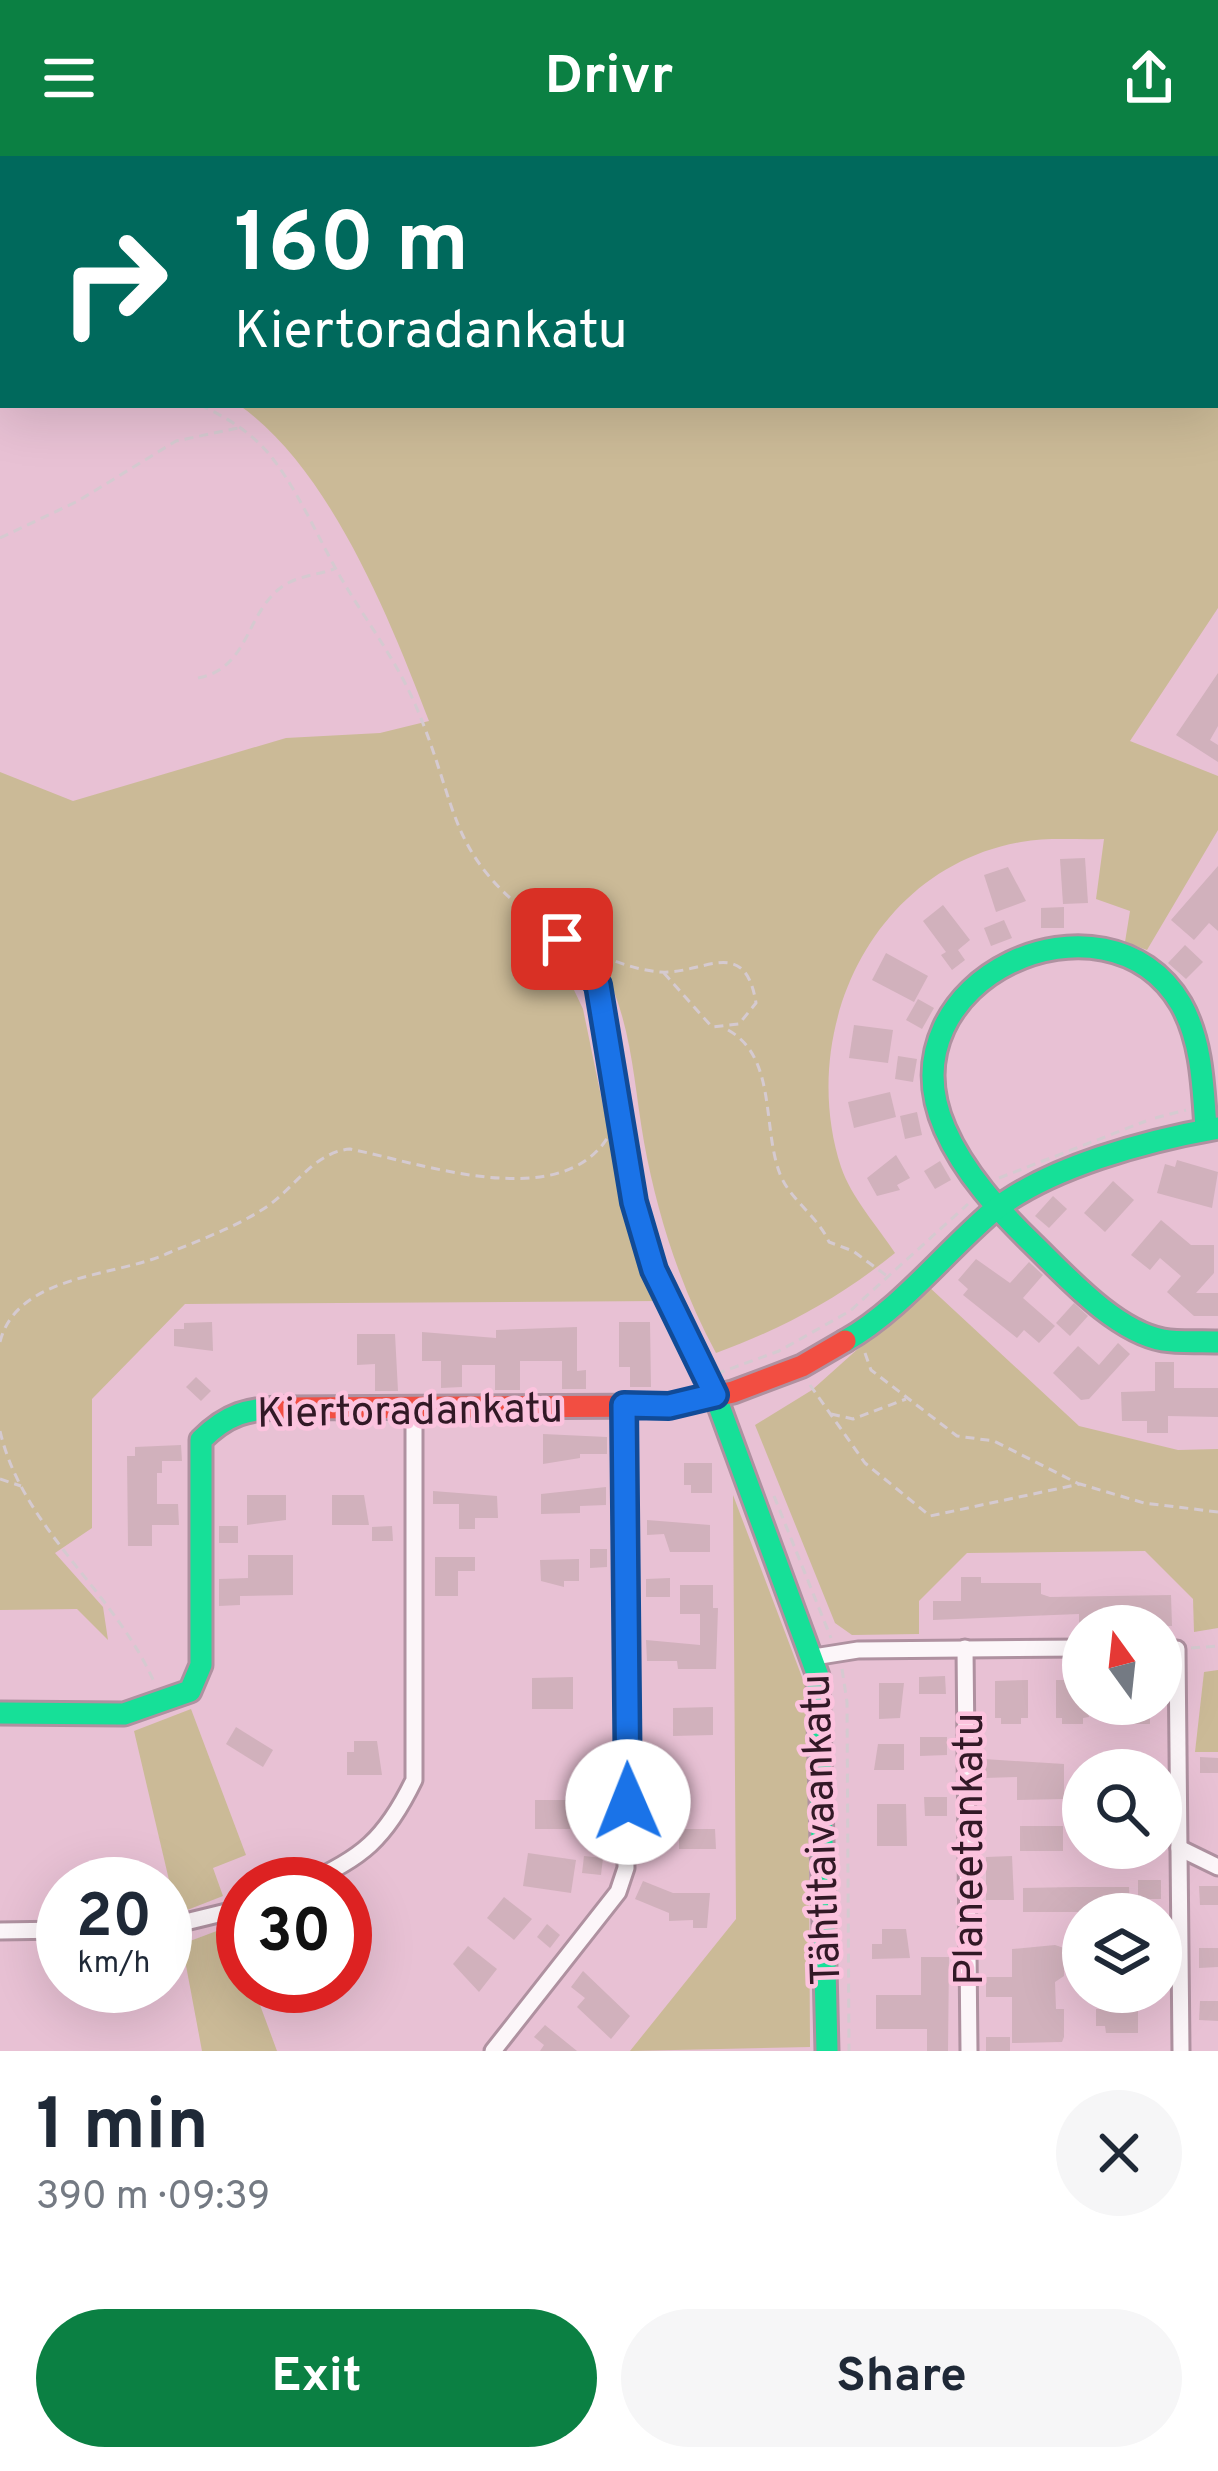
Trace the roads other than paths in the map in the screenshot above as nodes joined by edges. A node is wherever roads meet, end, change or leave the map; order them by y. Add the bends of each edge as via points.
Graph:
1 (562, 939) road end
2 (1212, 1128) edge
3 (997, 1209) junction
4 (1218, 1342) edge
5 (715, 1395) junction
6 (624, 1405) junction
7 (415, 1406) junction
8 (965, 1648) junction
9 (1062, 1648) edge
10 (814, 1658) junction
11 (0, 1713) edge
12 (1182, 1849) edge
13 (358, 1857) edge
14 (1218, 1867) edge
15 (1179, 1869) edge
16 (36, 1930) edge
17 (0, 1931) edge
18 (493, 2051) edge
19 (827, 2051) edge
20 (969, 2051) edge
21 (1181, 2051) edge

1 - 5 lane, Tähtitaivaankatu via 598,985 618,1120 654,1270
2 - 3 street via 1101,1159
2 - 3 street via 1195,1033 1177,998 1149,972 1082,944 1008,958 954,1007 935,1068 947,1138
3 - 4 street via 1142,1333
3 - 5 street, Kiertoradankatu via 857,1334 802,1366
5 - 6 street, Kiertoradankatu
5 - 10 street, Tähtitaivaankatu
6 - 7 street, Kiertoradankatu
6 - 18 street via 626,1868 618,1892
7 - 11 street, Kiertoradankatu via 249,1408 220,1421 201,1440 201,1664 190,1691 124,1714
7 - 13 street via 413,1780 398,1814
8 - 9 street
8 - 10 street
8 - 20 street, Planeetankatu
10 - 19 street, Tähtitaivaankatu via 825,1807
12 - 14 street
15 - 21 street
16 - 17 street

